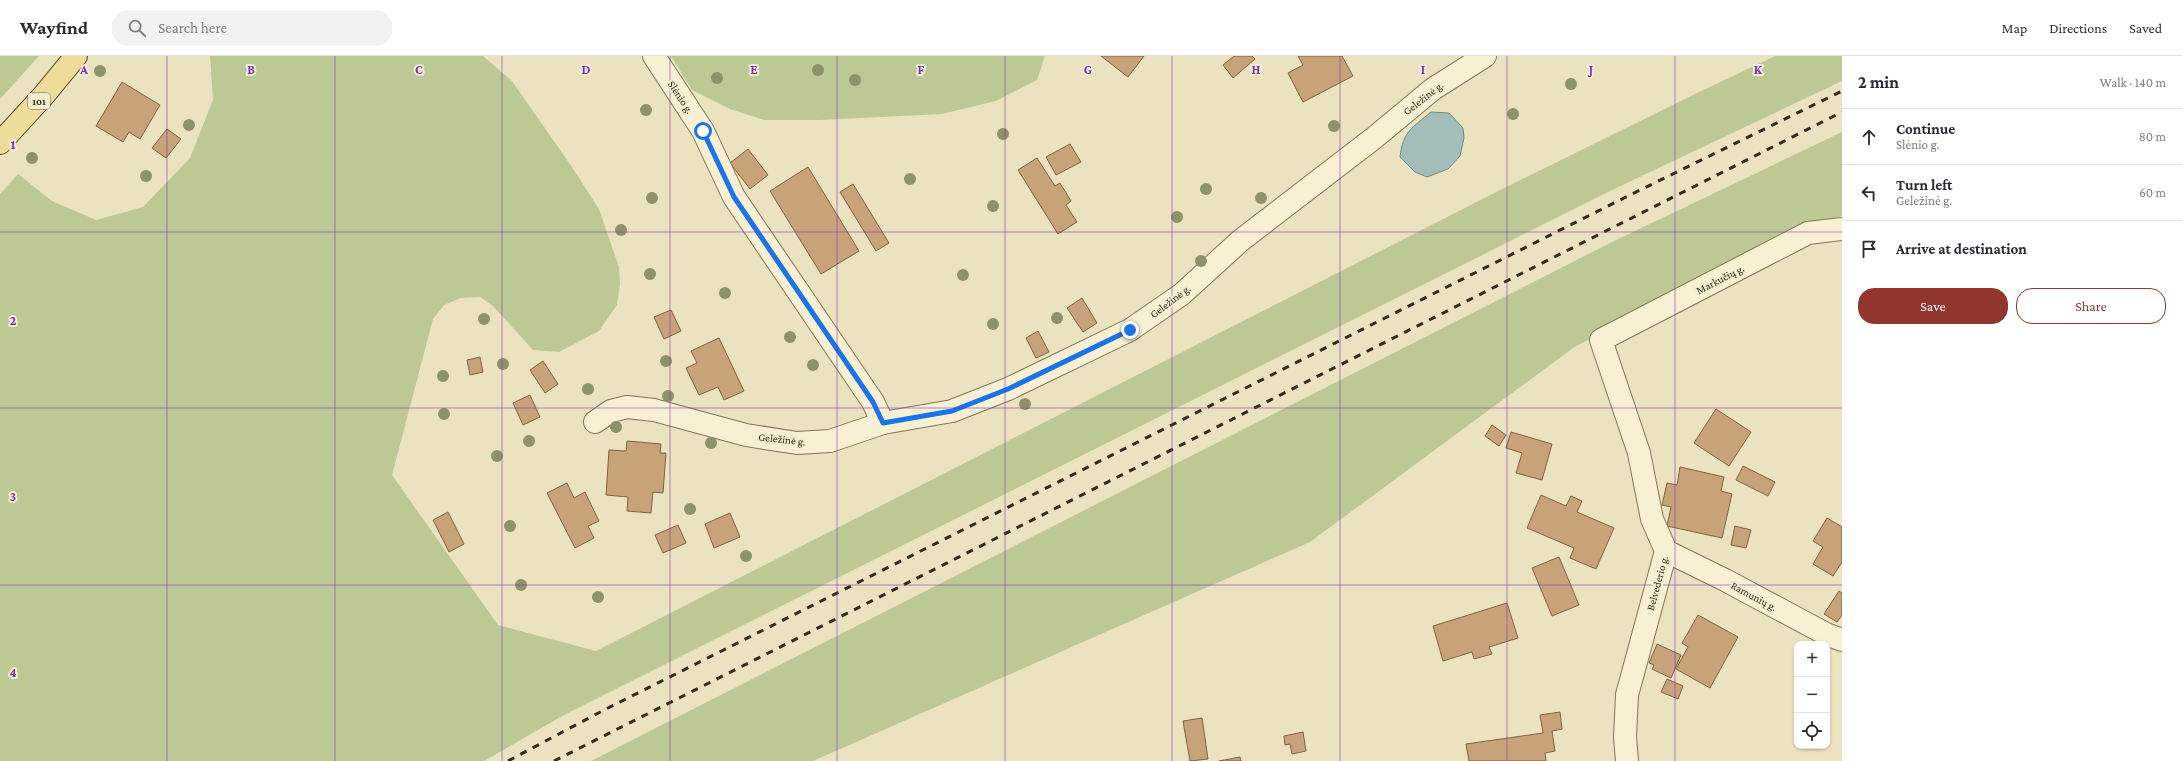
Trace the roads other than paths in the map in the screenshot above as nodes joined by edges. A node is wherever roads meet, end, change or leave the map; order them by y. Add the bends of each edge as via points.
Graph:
1 (76, 56) edge
2 (654, 56) edge
3 (1485, 56) edge
4 (0, 143) edge
5 (1842, 229) edge
6 (1601, 340) joint
7 (595, 422) dead end
8 (883, 423) junction
9 (1666, 551) junction
10 (1842, 640) edge
11 (1627, 761) edge

1 - 4 main road, 101
2 - 8 street, Slėnio g. via 703,131 734,197 873,402
3 - 8 street, Geležinė g. via 1433,89 1240,241 1182,294 1130,330 1008,389 952,411
5 - 6 street, Markučių g. via 1808,233
6 - 9 street, Belvederio g. via 1639,454 1652,519
7 - 8 street, Geležinė g. via 611,411 627,407 654,410 746,435 797,443 830,441
9 - 10 street, Ramunių g.
9 - 11 street, Belvederio g. via 1627,695

